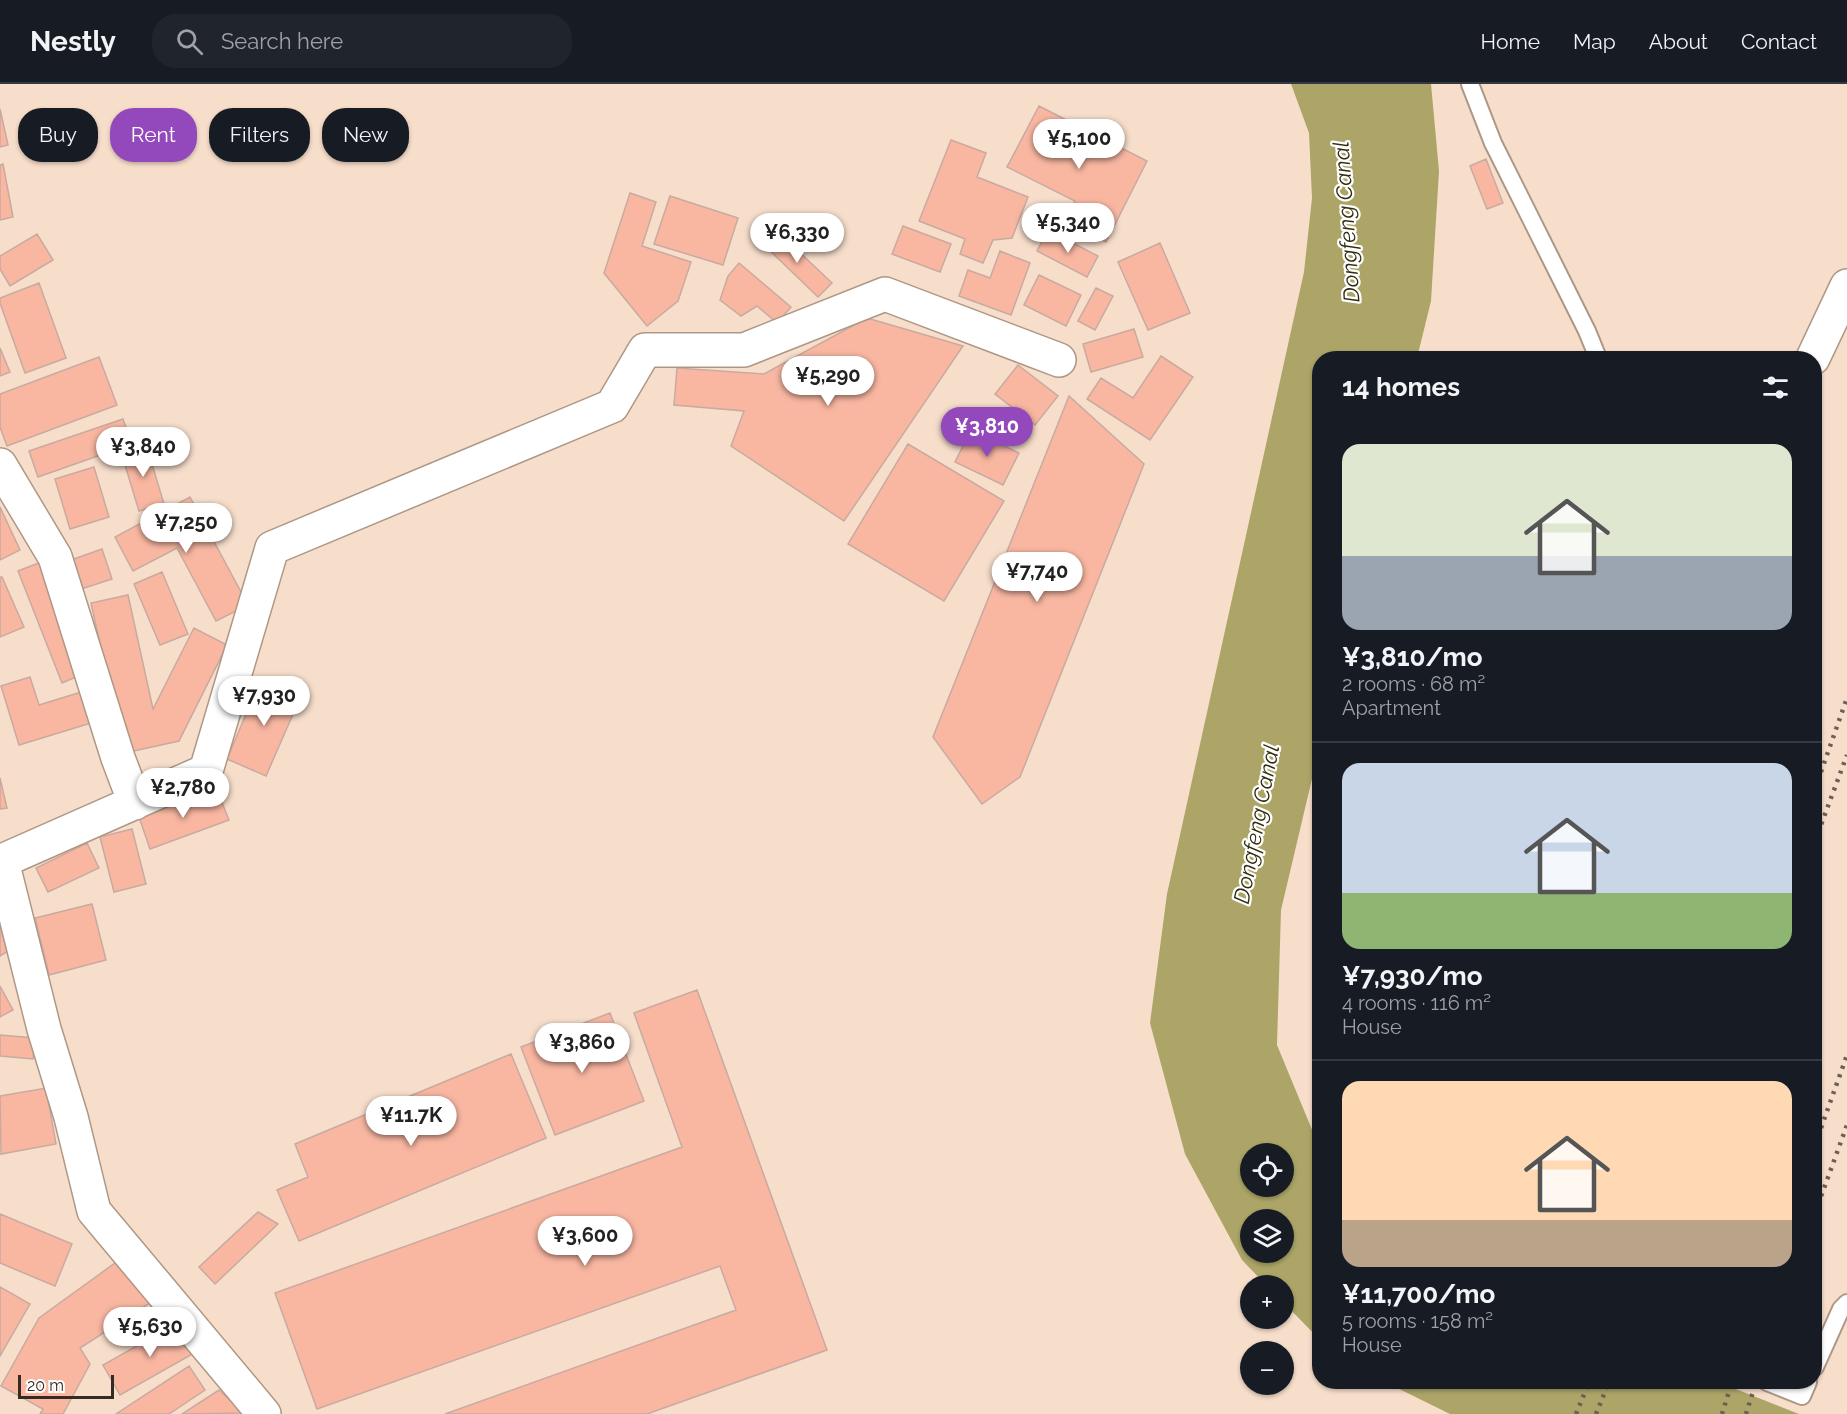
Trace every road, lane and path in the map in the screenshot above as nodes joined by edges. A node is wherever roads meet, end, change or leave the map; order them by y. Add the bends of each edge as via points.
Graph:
1 (1470, 84) edge
2 (1847, 286) edge
3 (1595, 351) edge
4 (1816, 351) edge
5 (1059, 360) dead end
6 (0, 465) edge
7 (135, 803) junction
8 (1847, 1303) edge
9 (1822, 1351) edge
10 (1784, 1389) edge
11 (1805, 1389) edge
12 (264, 1414) edge

1 - 3 lane via 1493,143
2 - 4 street
5 - 7 street via 885,294 744,350 645,350 612,406 272,548 206,771
6 - 7 street via 55,557
7 - 12 street via 2,861 94,1211
8 - 9 lane
10 - 11 lane via 1802,1396

